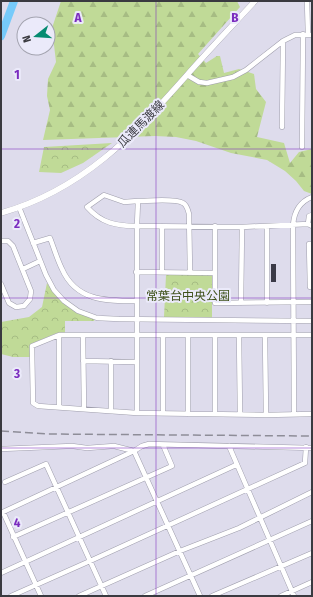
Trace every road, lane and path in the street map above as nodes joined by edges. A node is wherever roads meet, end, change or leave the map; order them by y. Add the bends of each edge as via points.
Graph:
1 (255, 1) edge
2 (307, 1) edge
3 (308, 35) edge
4 (283, 41) junction
5 (187, 75) junction
6 (282, 127) dead end
7 (302, 147) dead end
8 (312, 197) edge
9 (138, 201) junction
10 (19, 207) junction
11 (1, 213) edge
12 (312, 215) edge
13 (292, 225) junction
14 (310, 225) edge
15 (137, 226) junction
16 (162, 226) junction
17 (189, 226) junction
18 (215, 226) junction
19 (242, 226) junction
20 (267, 226) junction
21 (1, 241) edge
22 (33, 243) junction
23 (312, 244) edge
24 (40, 261) junction
25 (23, 269) junction
26 (136, 272) junction
27 (162, 272) junction
28 (190, 272) junction
29 (215, 273) junction
30 (1, 284) edge
31 (312, 287) edge
32 (136, 301) junction
33 (241, 302) junction
34 (293, 302) junction
35 (312, 302) edge
36 (267, 303) junction
37 (136, 319) junction
38 (293, 321) junction
39 (312, 321) edge
40 (59, 335) junction
41 (82, 335) junction
42 (136, 335) junction
43 (163, 335) junction
44 (188, 335) junction
45 (215, 335) junction
46 (239, 335) junction
47 (265, 335) junction
48 (293, 335) junction
49 (312, 335) edge
50 (83, 361) junction
51 (111, 362) junction
52 (136, 362) junction
53 (59, 407) junction
54 (84, 409) junction
55 (111, 411) junction
56 (137, 413) junction
57 (163, 413) junction
58 (188, 414) junction
59 (215, 414) junction
60 (240, 414) junction
61 (294, 414) junction
62 (312, 414) edge
63 (266, 415) junction
64 (163, 445) junction
65 (229, 446) junction
66 (306, 447) junction
67 (312, 448) edge
68 (1, 449) edge
69 (134, 451) junction
70 (236, 465) junction
71 (145, 476) junction
72 (5, 482) dead end
73 (56, 488) junction
74 (248, 490) junction
75 (312, 492) edge
76 (157, 501) junction
77 (67, 512) junction
78 (260, 518) junction
79 (312, 521) edge
80 (169, 526) junction
81 (13, 537) junction
82 (78, 537) junction
83 (270, 539) junction
84 (180, 551) junction
85 (312, 553) edge
86 (26, 561) junction
87 (90, 562) junction
88 (281, 567) junction
89 (1, 572) edge
90 (191, 575) junction
91 (312, 582) edge
92 (36, 585) junction
93 (101, 586) junction
94 (293, 594) edge
95 (11, 596) edge
96 (41, 596) edge
97 (79, 596) edge
98 (106, 596) edge
99 (145, 596) edge
100 (200, 596) edge
101 (212, 596) edge
102 (280, 596) edge

1 - 5 main road, 瓜連馬渡線
2 - 3 street
3 - 4 street via 295,35
3 - 7 street
4 - 5 street via 233,77 207,83 199,82
4 - 6 street
5 - 10 main road, 瓜連馬渡線 via 111,154 56,190
8 - 13 street via 298,206
9 - 15 street
9 - 15 street via 124,202 104,195 86,207 104,222
9 - 17 street via 183,202 189,214
10 - 11 main road, 瓜連馬渡線
10 - 22 street
12 - 14 street via 309,216
13 - 14 street
13 - 20 street
13 - 34 street
15 - 16 street
15 - 26 street
16 - 17 street
16 - 27 street
17 - 18 street
17 - 28 street
18 - 19 street
18 - 29 street
19 - 20 street
19 - 33 street
20 - 36 street
21 - 25 street via 8,241 13,246
22 - 24 street
22 - 32 street via 50,238 67,278 92,298
23 - 31 street
24 - 25 street
24 - 37 street via 54,290 78,311 97,318
25 - 30 street via 31,290 30,299 24,306 16,307 9,303
26 - 27 street
26 - 32 street
27 - 28 street
28 - 29 street
29 - 33 street via 215,303
32 - 37 street
33 - 36 street
34 - 35 street
34 - 36 street
34 - 38 street
37 - 38 street
37 - 42 street
38 - 39 street
38 - 48 street
40 - 41 street
40 - 53 street
40 - 53 street via 32,346 32,367 33,403 38,406
41 - 42 street
41 - 50 street
42 - 43 street
42 - 52 street
43 - 44 street
43 - 57 street
44 - 45 street
44 - 58 street
45 - 46 street
45 - 59 street
46 - 47 street
46 - 60 street
47 - 48 street
47 - 63 street
48 - 49 street
48 - 61 street
50 - 51 street
50 - 54 street
51 - 52 street
51 - 55 street
52 - 56 street
53 - 54 street
54 - 55 street
55 - 56 street
56 - 57 street
57 - 58 street
58 - 59 street
59 - 60 street
60 - 63 street
61 - 62 street
61 - 63 street
64 - 65 street
64 - 69 street via 149,444
64 - 71 street via 172,466
65 - 66 street
65 - 70 street
66 - 67 street
66 - 74 street via 305,462
68 - 69 street via 114,446
69 - 71 street
69 - 73 street
70 - 74 street
70 - 76 street
71 - 76 street
71 - 77 street
72 - 73 street via 46,464
73 - 77 street
73 - 81 street via 3,512
74 - 78 street
74 - 80 street
75 - 78 street
76 - 80 street
76 - 82 street
77 - 81 street
77 - 82 street
78 - 83 street
78 - 84 street
79 - 83 street
80 - 84 street
80 - 87 street
81 - 86 street
82 - 86 street
82 - 87 street
83 - 88 street
83 - 90 street
84 - 90 street
84 - 93 street
85 - 88 street
86 - 89 street
86 - 92 street
87 - 92 street
87 - 93 street
88 - 94 street
88 - 101 street
90 - 99 street
90 - 100 street
91 - 94 street
92 - 95 street
92 - 96 street
93 - 97 street
93 - 98 street
94 - 102 street

